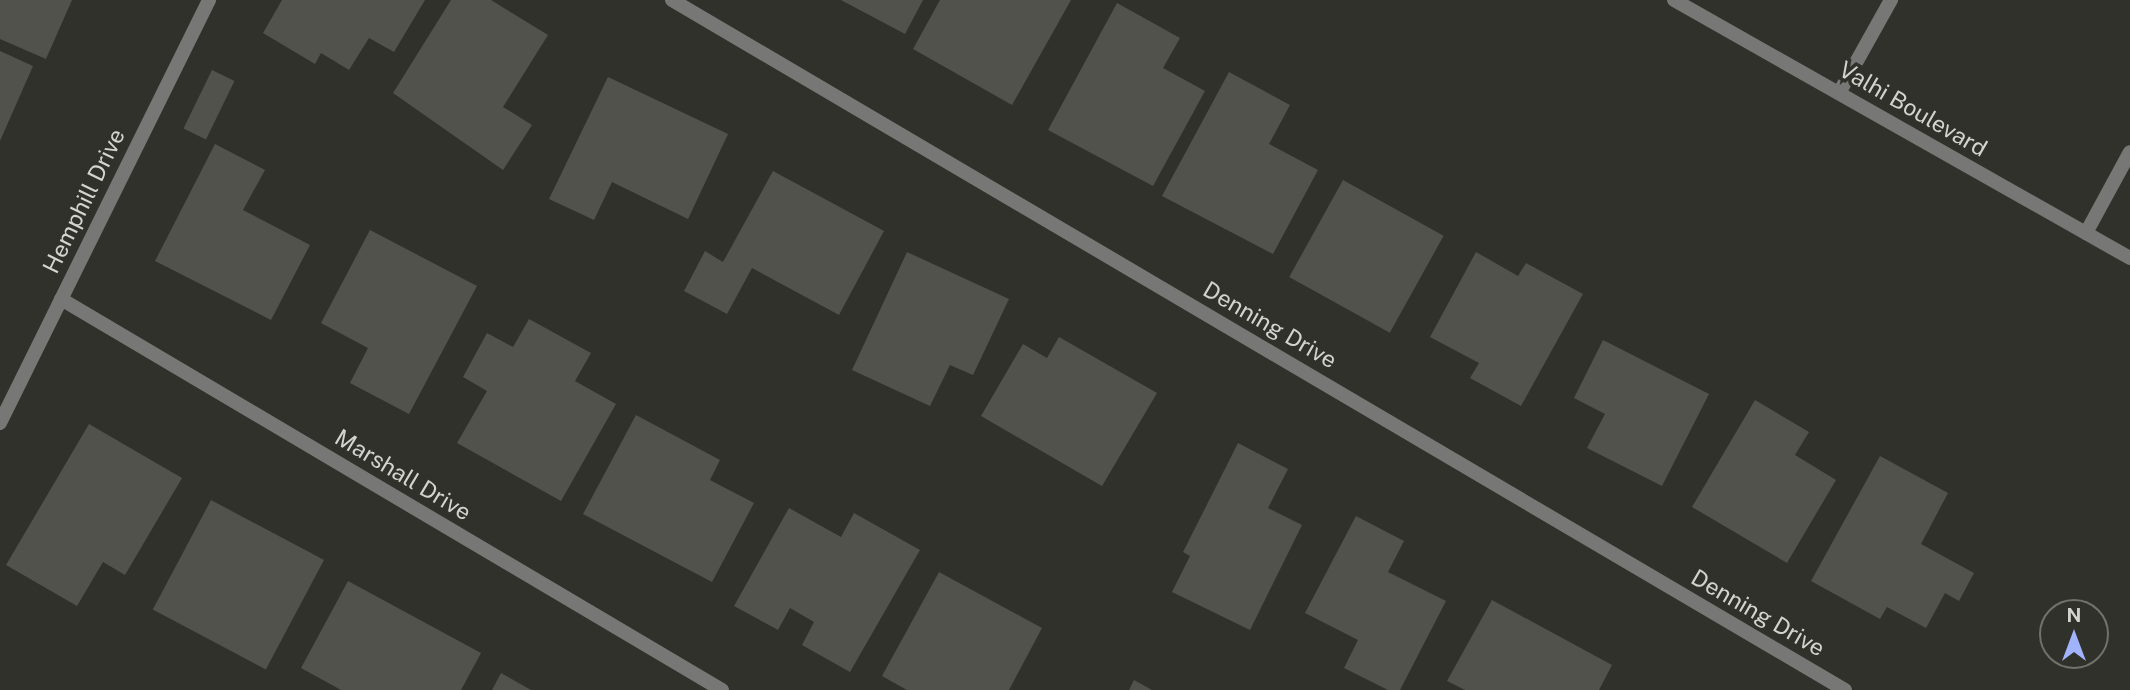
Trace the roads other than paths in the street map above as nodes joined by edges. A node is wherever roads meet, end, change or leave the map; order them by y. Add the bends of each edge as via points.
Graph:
1 (209, 0) edge
2 (672, 0) edge
3 (1674, 0) edge
4 (1891, 0) edge
5 (1839, 93) junction
6 (2130, 152) edge
7 (2086, 233) junction
8 (2130, 258) edge
9 (61, 299) junction
10 (0, 423) edge
11 (722, 690) edge
12 (1844, 690) edge

1 - 9 street, Hemphill Drive
2 - 12 street, Denning Drive
3 - 5 street, Valhi Boulevard
4 - 5 street
5 - 7 street, Valhi Boulevard
6 - 7 street
7 - 8 street, Valhi Boulevard
9 - 10 street, Hemphill Drive
9 - 11 street, Marshall Drive

